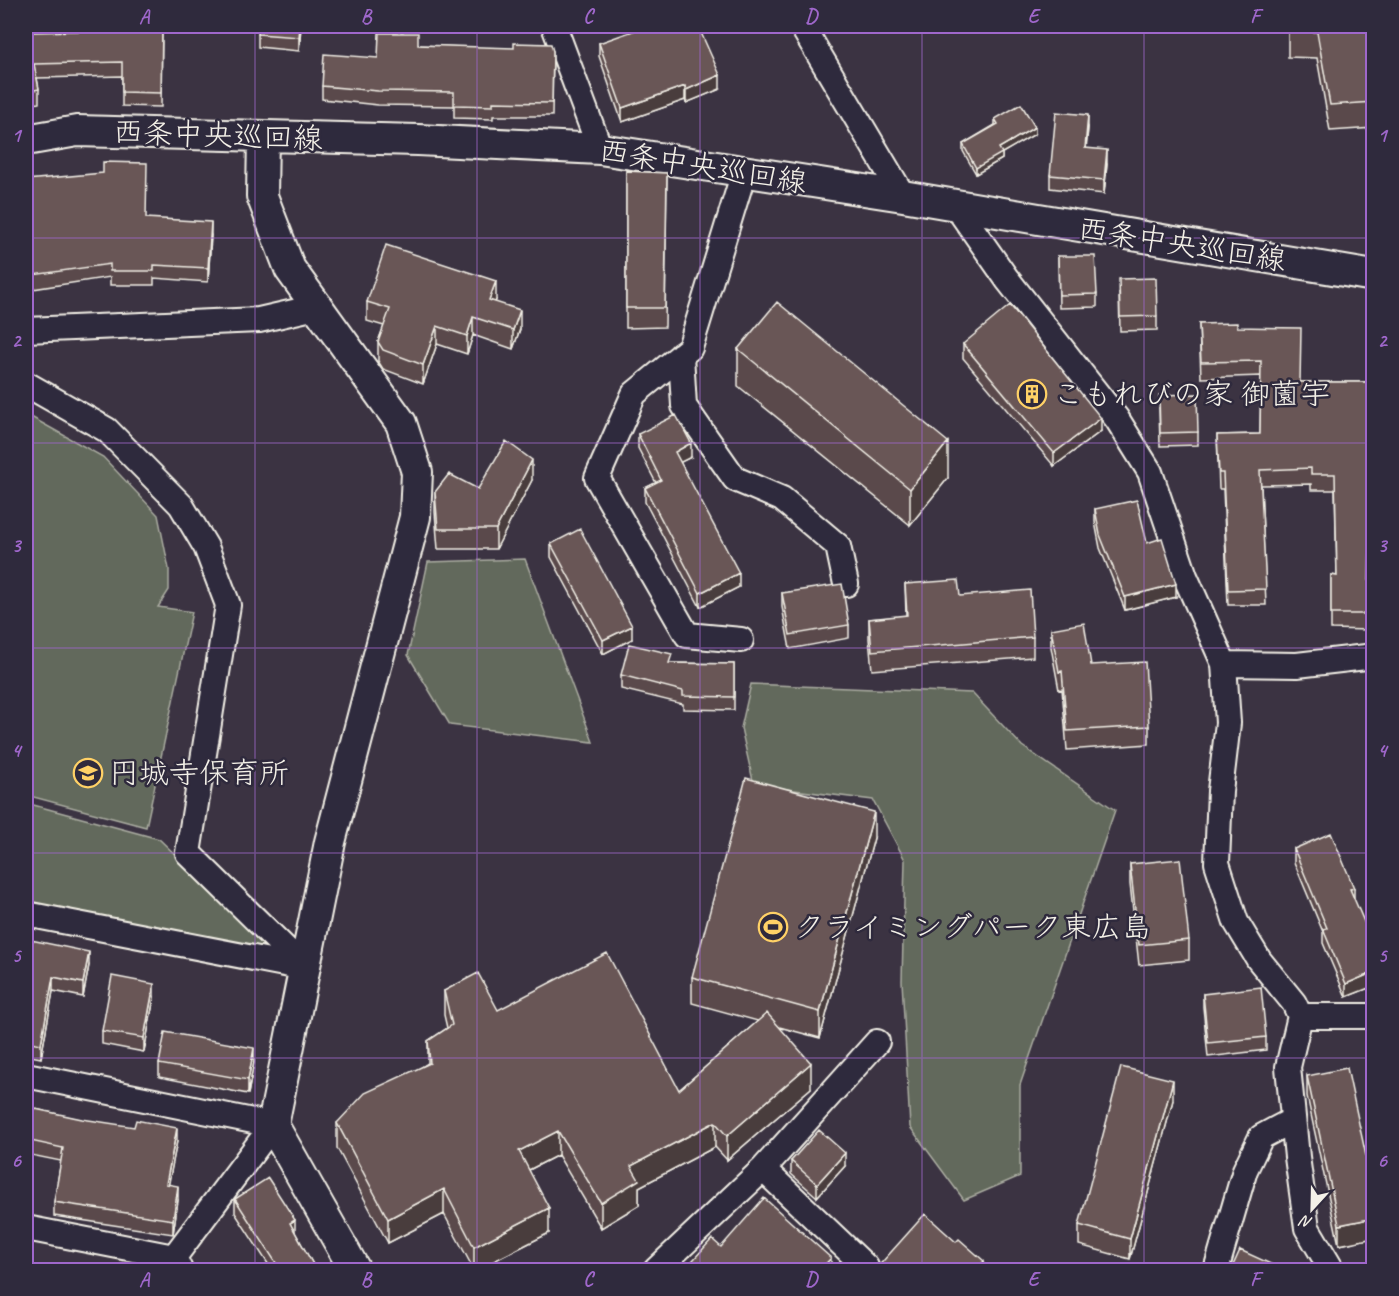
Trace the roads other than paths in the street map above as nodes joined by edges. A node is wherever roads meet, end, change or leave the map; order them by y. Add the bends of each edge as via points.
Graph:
1 (554, 26) edge
2 (802, 26) edge
3 (263, 136) junction
4 (26, 140) edge
5 (600, 149) junction
6 (744, 172) junction
7 (903, 196) junction
8 (956, 206) junction
9 (1374, 276) edge
10 (316, 307) junction
11 (26, 330) edge
12 (681, 355) junction
13 (26, 384) edge
14 (846, 584) dead end
15 (741, 640) dead end
16 (1374, 655) edge
17 (1224, 664) junction
18 (26, 914) edge
19 (305, 968) junction
20 (1300, 1016) junction
21 (1374, 1016) edge
22 (877, 1042) dead end
23 (26, 1075) edge
24 (1293, 1120) junction
25 (273, 1125) junction
26 (763, 1169) junction
27 (26, 1228) edge
28 (177, 1264) edge
29 (355, 1270) edge
30 (656, 1270) edge
31 (863, 1270) edge
32 (1216, 1270) edge
33 (1332, 1270) edge

1 - 5 street
2 - 7 street
3 - 4 street, 西条中央巡回線 via 77,131
3 - 5 street, 西条中央巡回線
3 - 10 street via 262,196 290,270
5 - 6 street, 西条中央巡回線
6 - 7 street, 西条中央巡回線
6 - 12 street via 690,348
7 - 8 street, 西条中央巡回線
8 - 9 street, 西条中央巡回線
8 - 17 street via 1007,279 1117,419 1150,472 1185,576
10 - 11 street via 259,320
10 - 19 street via 401,423 417,472 415,517 330,842
12 - 14 street via 684,405 735,479 782,499 838,546
12 - 15 street via 634,394 597,478 687,635
13 - 19 street via 107,430 181,505 206,547 228,605 188,853
16 - 17 street via 1297,665
17 - 20 street via 1228,723 1217,862 1236,922
18 - 19 street
19 - 25 street
20 - 21 street
20 - 24 street via 1288,1067
22 - 26 street
23 - 25 street
24 - 32 street via 1261,1137 1245,1170
24 - 33 street via 1307,1228
25 - 28 street
25 - 29 street
26 - 30 street
26 - 31 street via 866,1267
27 - 28 street

